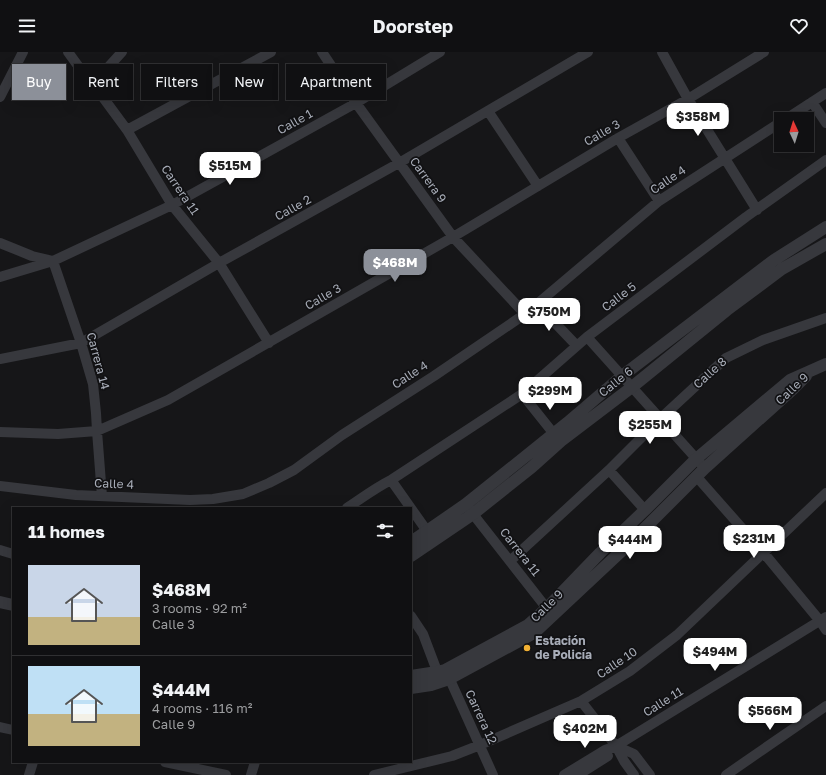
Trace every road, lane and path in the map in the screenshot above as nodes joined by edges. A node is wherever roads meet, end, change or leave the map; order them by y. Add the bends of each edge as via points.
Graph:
1 (23, 52) edge
2 (68, 52) edge
3 (122, 52) edge
4 (271, 52) edge
5 (322, 52) edge
6 (440, 52) edge
7 (588, 52) edge
8 (662, 52) edge
9 (764, 52) edge
10 (77, 64) edge
11 (111, 64) edge
12 (826, 92) edge
13 (0, 97) edge
14 (688, 99) junction
15 (105, 100) edge
16 (812, 102) junction
17 (356, 103) junction
18 (488, 110) junction
19 (797, 112) edge
20 (826, 123) edge
21 (774, 127) edge
22 (127, 130) junction
23 (618, 138) junction
24 (724, 159) junction
25 (826, 160) edge
26 (400, 163) junction
27 (538, 186) junction
28 (659, 201) junction
29 (172, 205) junction
30 (757, 210) junction
31 (826, 227) edge
32 (453, 237) junction
33 (0, 243) edge
34 (826, 244) edge
35 (53, 261) junction
36 (219, 263) junction
37 (0, 277) edge
38 (538, 304) junction
39 (525, 314) junction
40 (826, 318) edge
41 (588, 337) junction
42 (269, 342) junction
43 (81, 343) junction
44 (577, 346) junction
45 (0, 359) edge
46 (826, 364) edge
47 (622, 376) junction
48 (632, 387) junction
49 (522, 394) junction
50 (660, 419) junction
51 (96, 431) junction
52 (0, 432) edge
53 (558, 438) junction
54 (699, 468) junction
55 (608, 470) junction
56 (391, 480) junction
57 (0, 486) edge
58 (826, 492) edge
59 (102, 496) junction
60 (190, 504) edge
61 (348, 507) edge
62 (410, 507) edge
63 (469, 509) junction
64 (412, 510) edge
65 (645, 510) junction
66 (427, 531) junction
67 (412, 541) edge
68 (0, 550) edge
69 (763, 552) junction
70 (12, 554) edge
71 (412, 555) edge
72 (510, 561) junction
73 (0, 602) edge
74 (12, 605) edge
75 (550, 612) junction
76 (412, 618) edge
77 (823, 619) edge
78 (826, 630) edge
79 (412, 676) edge
80 (443, 676) junction
81 (412, 688) edge
82 (581, 701) junction
83 (826, 706) edge
84 (0, 727) edge
85 (12, 730) edge
86 (480, 745) junction
87 (616, 746) junction
88 (33, 763) edge
89 (169, 763) edge
90 (255, 763) edge
91 (29, 775) edge
92 (226, 775) edge
93 (251, 775) edge
94 (374, 775) edge
95 (493, 775) edge
96 (564, 775) edge
97 (578, 775) edge
98 (634, 775) edge
99 (650, 775) edge
100 (726, 775) edge

1 - 13 street
2 - 10 street, Carrera 11
3 - 11 street
4 - 22 street
5 - 17 street, Carrera 9
6 - 17 street, Calle 1
7 - 18 street, Calle 2
8 - 14 street
9 - 14 street, Calle 3
12 - 16 street
14 - 23 street, Calle 3
14 - 24 street
15 - 22 street, Carrera 11
16 - 19 street
16 - 20 street
17 - 26 street, Carrera 9
17 - 29 street, Calle 1
18 - 26 street, Calle 2
18 - 27 street
21 - 24 street, Calle 4
22 - 29 street, Carrera 11
23 - 27 street, Calle 3
23 - 28 street
24 - 28 street, Calle 4
24 - 30 street
25 - 30 street, Calle 5
26 - 32 street, Carrera 9
26 - 36 street, Calle 2
27 - 32 street, Calle 3
28 - 38 street, Calle 4
29 - 35 street, Calle 1
29 - 36 street, Carrera 11
30 - 41 street, Calle 5
31 - 47 street, Calle 6 via 774,260
32 - 39 street, Carrera 9
32 - 42 street, Calle 3
33 - 35 street via 32,256
34 - 48 street, Calle 6 via 782,269
35 - 37 street, Calle 1
35 - 43 street, Carrera 14
36 - 42 street, Carrera 11
36 - 43 street, Calle 2
38 - 39 street, Calle 4
38 - 44 street
39 - 60 street, Calle 4 via 342,435 294,470 243,494
40 - 50 street, Calle 8 via 763,340 726,358
41 - 44 street, Calle 5
41 - 47 street
42 - 51 street, Calle 3 via 168,400
43 - 45 street, Calle 2
43 - 51 street, Carrera 14 via 93,384
44 - 49 street, Calle 5
46 - 54 street, Calle 9 via 812,370
47 - 48 street
47 - 53 street, Calle 6
48 - 50 street
48 - 53 street, Calle 6
49 - 53 street
49 - 56 street, Calle 5
50 - 54 street
50 - 55 street, Calle 8
51 - 52 street, Calle 3 via 58,434
51 - 59 street, Carrera 14
53 - 63 street, Calle 6 via 532,467
54 - 65 street, Calle 9
54 - 69 street
54 - 75 street, Calle 9 via 629,544
55 - 65 street
55 - 72 street, Calle 8
56 - 61 street, Calle 5
56 - 62 street
57 - 59 street, Calle 4
58 - 69 street, Calle 10
59 - 60 street, Calle 4
63 - 66 street, Calle 6
63 - 71 street, Calle 6
63 - 72 street, Carrera 11
64 - 66 street
65 - 75 street, Calle 9 via 600,553
66 - 67 street, Calle 6
68 - 70 street
69 - 77 street
69 - 82 street, Calle 10 via 676,635 630,671
72 - 75 street, Carrera 11
73 - 74 street
75 - 80 street, Calle 9 via 534,633
76 - 80 street, Carrera 12
77 - 78 street
77 - 87 street, Calle 11
79 - 80 street, Calle 9
80 - 81 street, Calle 9 via 431,685
80 - 86 street, Carrera 12
82 - 86 street, Calle 10
82 - 87 street
83 - 100 street
84 - 85 street
86 - 94 street, Calle 10 via 452,756
86 - 95 street, Carrera 12
87 - 96 street, Calle 11 via 604,750
87 - 97 street, Calle 11 via 609,755
87 - 98 street
87 - 99 street via 634,754
88 - 91 street
89 - 92 street
90 - 93 street

